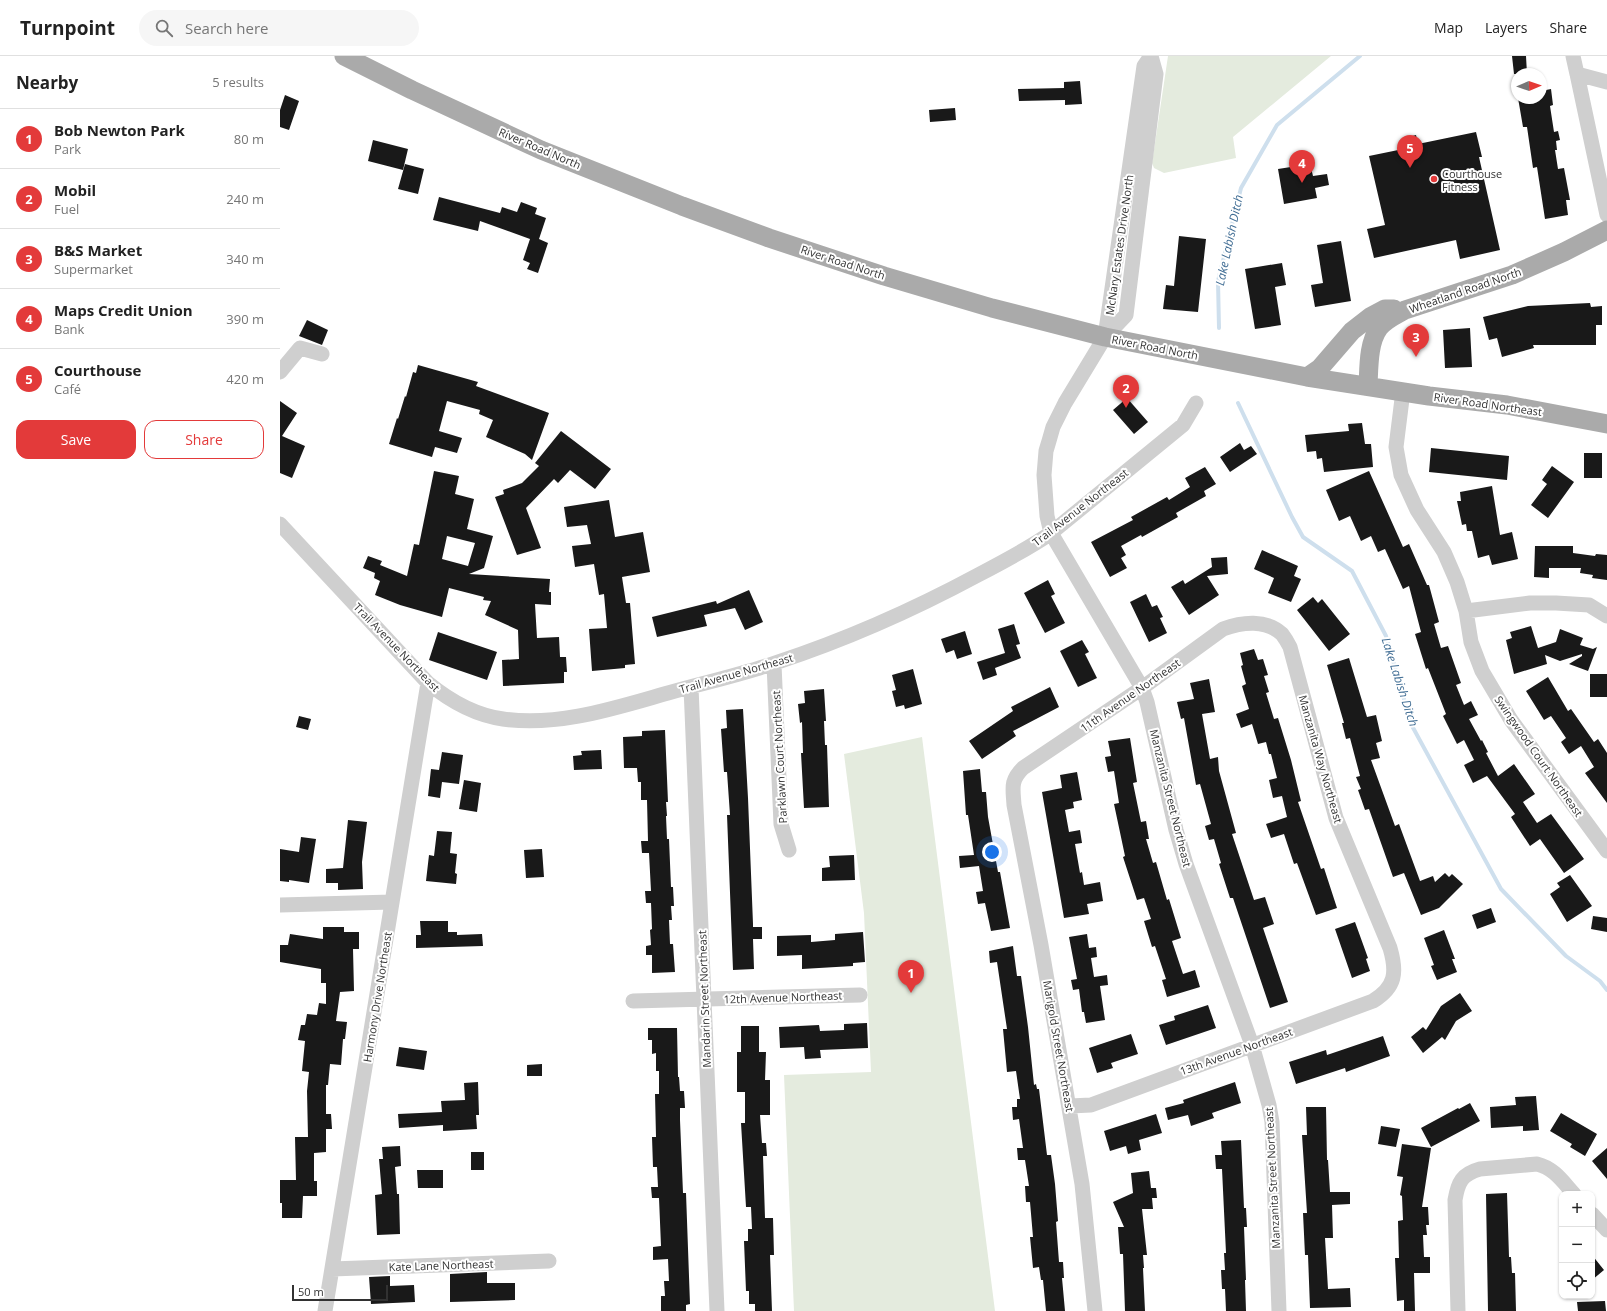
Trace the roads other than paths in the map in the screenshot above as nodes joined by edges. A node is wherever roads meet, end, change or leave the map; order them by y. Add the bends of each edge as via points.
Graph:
1 (344, 56) edge
2 (1151, 56) edge
3 (1573, 56) edge
4 (1577, 74) junction
5 (1607, 82) edge
6 (1607, 215) edge
7 (1607, 230) edge
8 (1405, 310) junction
9 (1105, 337) junction
10 (322, 354) dead end
11 (280, 372) edge
12 (1307, 377) junction
13 (1368, 386) junction
14 (1403, 391) junction
15 (1196, 403) dead end
16 (1607, 424) edge
17 (280, 524) edge
18 (1051, 533) junction
19 (1466, 610) junction
20 (1607, 616) edge
21 (1255, 623) joint
22 (774, 664) junction
23 (428, 683) junction
24 (691, 687) junction
25 (1142, 688) junction
26 (1012, 782) joint
27 (789, 850) dead end
28 (1607, 851) edge
29 (392, 902) junction
30 (280, 905) edge
31 (1393, 980) joint
32 (860, 995) dead end
33 (704, 999) junction
34 (633, 1001) dead end
35 (1252, 1045) junction
36 (1070, 1106) junction
37 (1571, 1191) edge
38 (1595, 1217) edge
39 (1607, 1230) edge
40 (549, 1261) dead end
41 (332, 1269) junction
42 (325, 1311) edge
43 (717, 1311) edge
44 (1095, 1311) edge
45 (1279, 1311) edge
46 (1458, 1311) edge

1 - 9 main road, River Road North via 541,150 682,206 884,276 992,308
2 - 9 street, McNary Estates Drive North via 1156,74 1126,315
3 - 4 street
4 - 5 street
4 - 6 street
7 - 8 main road, Wheatland Road North via 1512,275
8 - 12 main road via 1385,309 1370,318 1352,331 1320,368
8 - 13 main road, Wheatland Road North via 1390,318 1375,335 1369,364
9 - 12 main road, River Road North
9 - 18 street, Manzanita Street Northeast via 1065,403 1046,451 1044,475
10 - 11 street via 300,348
12 - 13 main road, River Road North
13 - 14 main road, River Road Northeast
14 - 16 main road, River Road Northeast
14 - 19 street, Swingwood Court Northeast via 1396,447 1401,476 1417,510 1444,552
15 - 18 street, Trail Avenue Northeast via 1183,425
17 - 23 street, Trail Avenue Northeast
18 - 22 street, Trail Avenue Northeast via 1032,546 944,593 867,629
18 - 25 street, Manzanita Street Northeast
19 - 20 street via 1556,602 1589,605
19 - 28 street, Swingwood Court Northeast via 1471,642 1493,691 1511,720
21 - 25 street, 11th Avenue Northeast via 1236,624 1223,629
21 - 31 street, Manzanita Way Northeast via 1282,634 1290,647 1336,818 1393,959
22 - 24 street, Trail Avenue Northeast
22 - 27 street, Parklawn Court Northeast via 781,824
23 - 24 street, Trail Avenue Northeast via 472,711 502,719 531,721 584,714
23 - 29 street, Harmony Drive Northeast
24 - 33 street, Mandarin Street Northeast
25 - 26 street, 11th Avenue Northeast via 1023,768
25 - 35 street, Manzanita Street Northeast via 1186,864
26 - 36 street, Marigold Street Northeast via 1014,805
29 - 30 street
29 - 41 street, Harmony Drive Northeast
31 - 35 street, 13th Avenue Northeast via 1388,990 1373,1001
32 - 33 street, 12th Avenue Northeast
33 - 34 street, 12th Avenue Northeast
33 - 43 street, Mandarin Street Northeast
35 - 36 street, 13th Avenue Northeast via 1091,1105
35 - 45 street, Manzanita Street Northeast via 1272,1122
36 - 44 street, Marigold Street Northeast via 1082,1184
37 - 46 street via 1555,1173 1537,1164 1480,1169 1463,1178 1455,1200
38 - 39 street
40 - 41 street, Kate Lane Northeast
41 - 42 street, Harmony Drive Northeast

